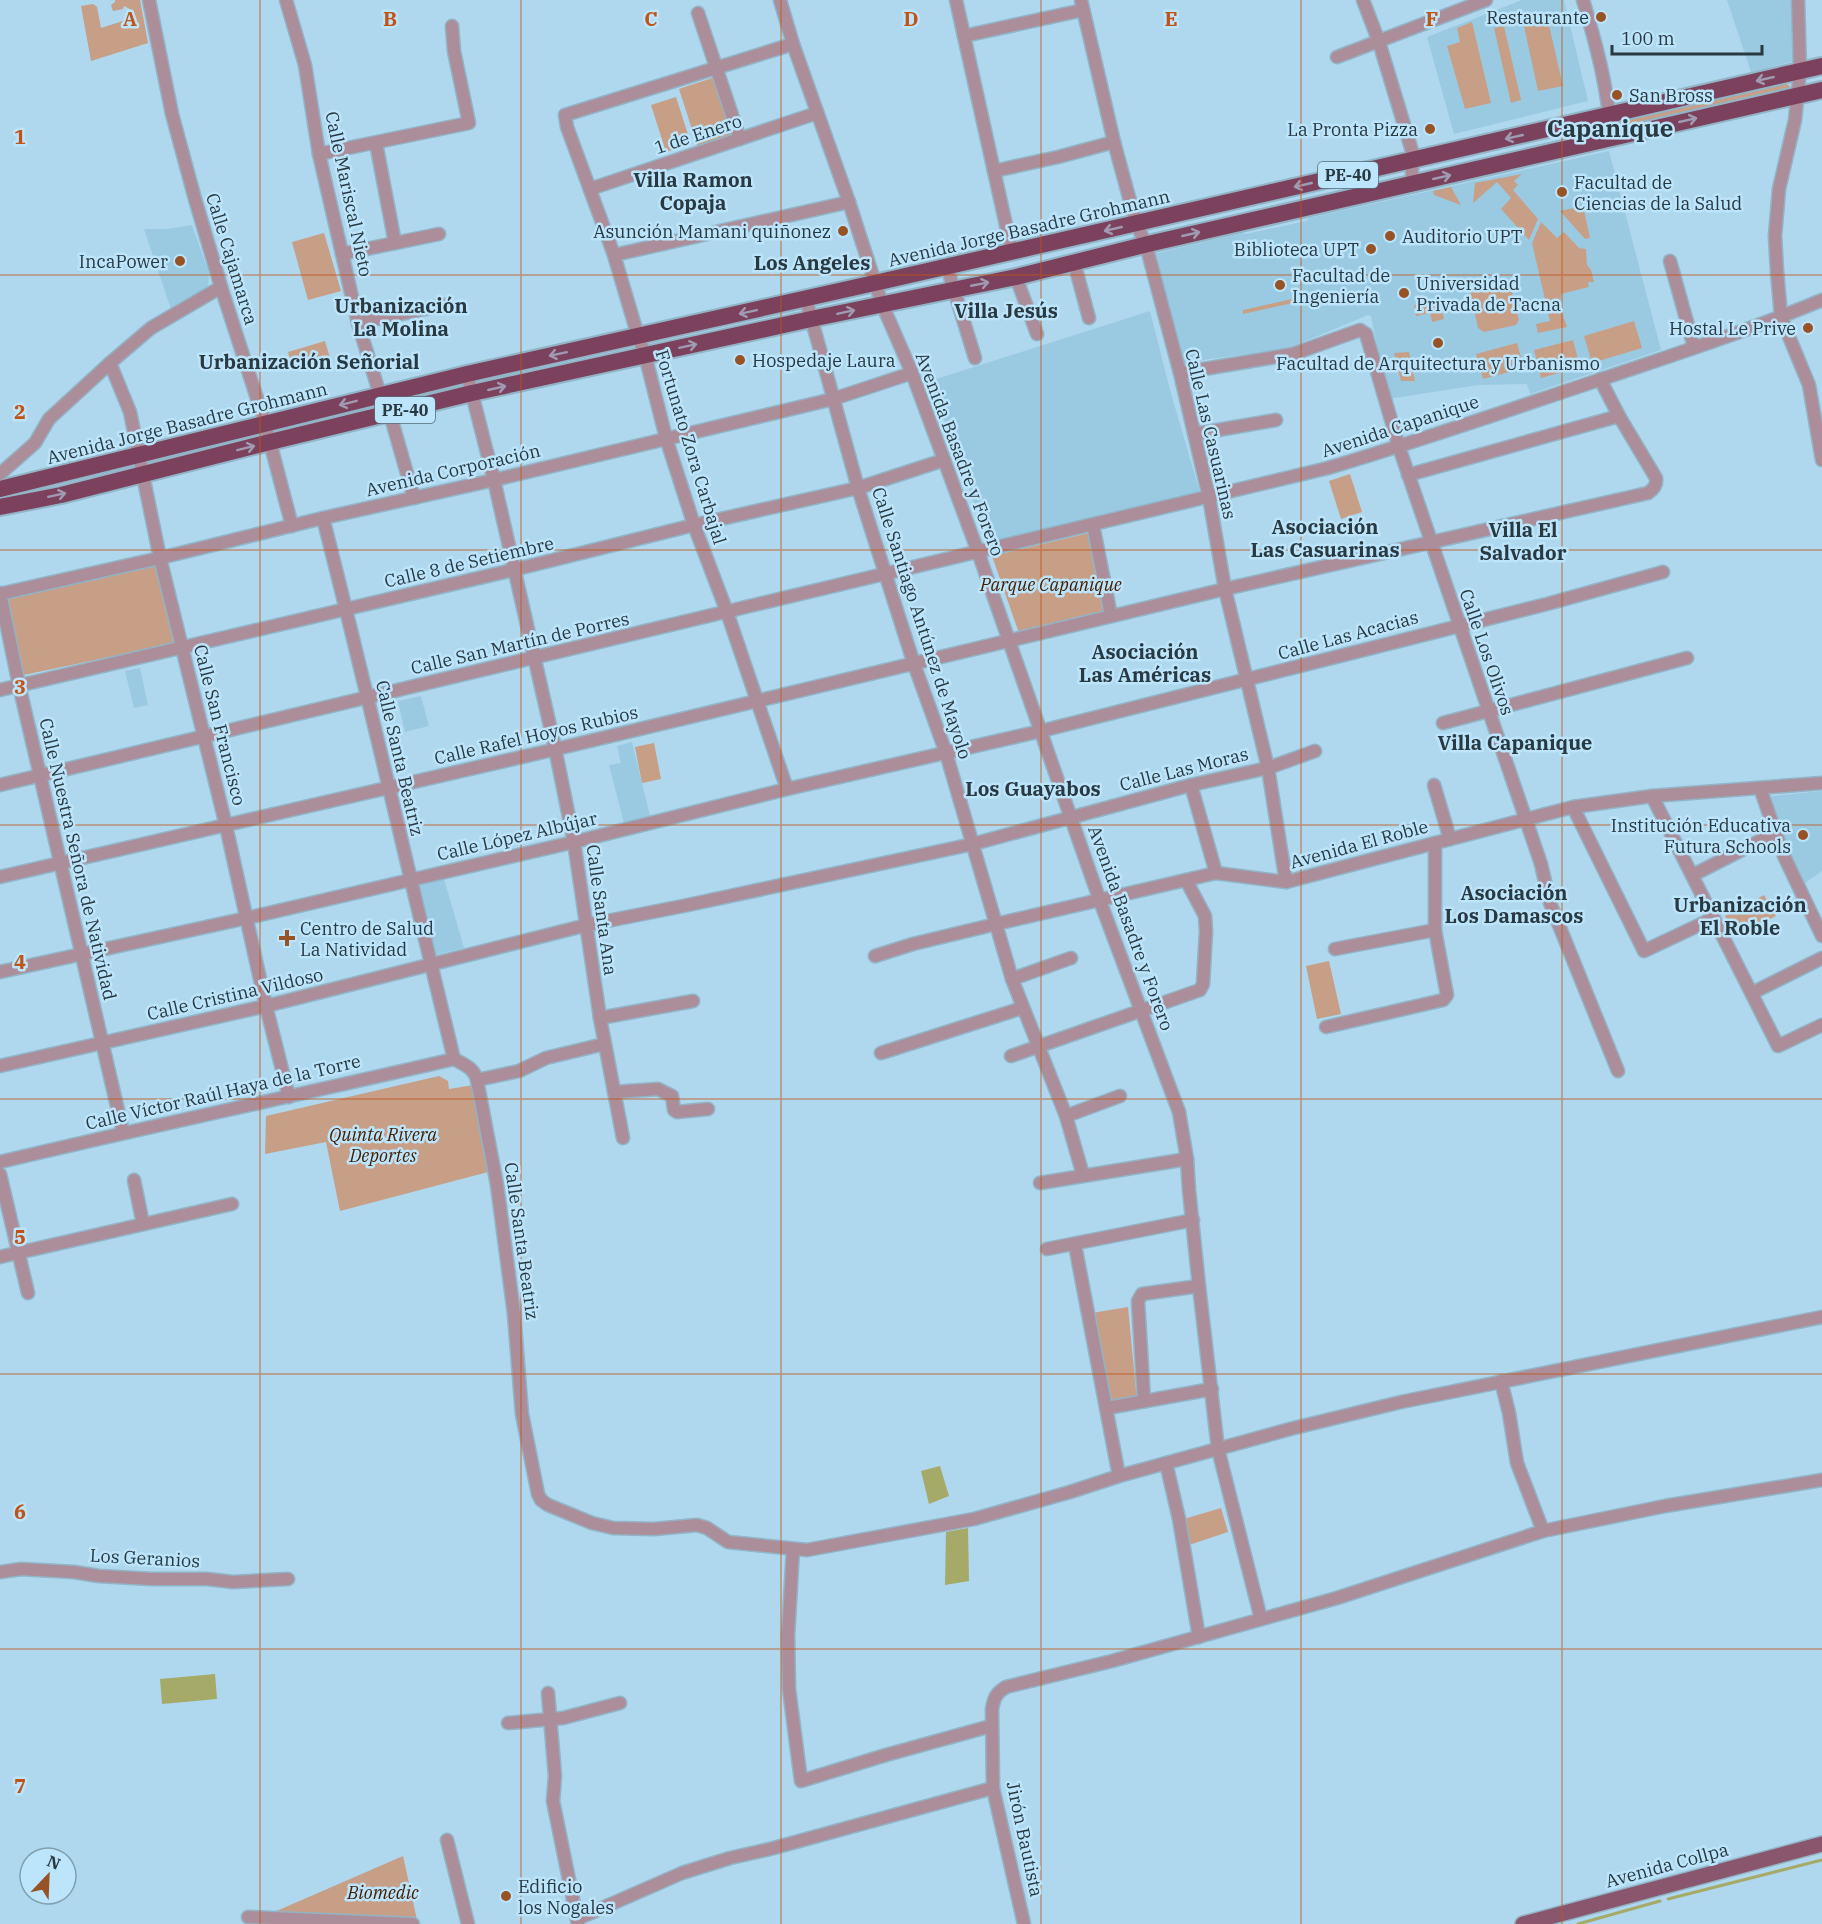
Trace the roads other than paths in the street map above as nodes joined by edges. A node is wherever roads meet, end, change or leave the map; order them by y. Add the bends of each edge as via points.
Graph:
1 (149, 0) edge
2 (286, 0) edge
3 (780, 0) edge
4 (956, 0) edge
5 (1362, 0) edge
6 (1486, 0) edge
7 (1583, 0) edge
8 (1798, 0) edge
9 (1082, 5) edge
10 (698, 14) dead end
11 (452, 26) dead end
12 (964, 36) junction
13 (1379, 42) junction
14 (793, 44) junction
15 (1337, 57) dead end
16 (1822, 66) edge
17 (717, 68) junction
18 (1800, 70) junction
19 (1822, 90) edge
20 (1798, 95) junction
21 (817, 113) junction
22 (1610, 114) junction
23 (1611, 138) junction
24 (740, 139) junction
25 (1114, 142) junction
26 (376, 143) junction
27 (320, 154) junction
28 (1414, 160) junction
29 (994, 171) junction
30 (1412, 184) junction
31 (590, 189) junction
32 (849, 202) junction
33 (1136, 223) junction
34 (439, 234) dead end
35 (395, 243) junction
36 (1041, 245) junction
37 (1146, 245) junction
38 (1012, 252) junction
39 (342, 254) junction
40 (614, 255) junction
41 (1670, 261) dead end
42 (1074, 262) junction
43 (946, 267) junction
44 (1048, 268) junction
45 (1016, 277) junction
46 (875, 284) junction
47 (221, 287) junction
48 (954, 289) junction
49 (806, 299) junction
50 (1822, 300) edge
51 (882, 304) junction
52 (444, 305) dead end
53 (1781, 317) junction
54 (1089, 318) dead end
55 (811, 319) junction
56 (358, 323) junction
57 (1037, 334) dead end
58 (638, 336) junction
59 (1694, 347) junction
60 (645, 355) junction
61 (975, 358) dead end
62 (110, 363) junction
63 (912, 373) junction
64 (1180, 373) junction
65 (467, 374) junction
66 (1600, 379) junction
67 (1822, 382) edge
68 (1809, 385) junction
69 (472, 393) junction
70 (380, 395) junction
71 (833, 399) junction
72 (390, 414) junction
73 (1618, 416) junction
74 (1276, 420) dead end
75 (265, 423) junction
76 (1195, 434) junction
77 (666, 438) junction
78 (270, 442) junction
79 (1399, 447) junction
80 (140, 455) junction
81 (1822, 459) edge
82 (944, 460) junction
83 (0, 474) edge
84 (144, 474) junction
85 (1408, 475) junction
86 (494, 480) junction
87 (858, 488) junction
88 (0, 489) edge
89 (1209, 497) junction
90 (414, 498) junction
91 (0, 507) edge
92 (323, 518) junction
93 (694, 525) junction
94 (1093, 525) junction
95 (292, 526) junction
96 (1431, 542) junction
97 (978, 552) junction
98 (160, 558) junction
99 (513, 570) junction
100 (1663, 572) dead end
101 (886, 574) junction
102 (1225, 589) junction
103 (0, 594) edge
104 (346, 609) junction
105 (727, 612) junction
106 (1111, 616) junction
107 (1459, 625) junction
108 (1009, 640) junction
109 (183, 648) junction
110 (535, 658) junction
111 (1687, 658) dead end
112 (914, 664) junction
113 (1247, 680) junction
114 (19, 685) junction
115 (0, 690) edge
116 (368, 698) junction
117 (757, 701) junction
118 (1488, 711) junction
119 (1443, 723) dead end
120 (1041, 731) junction
121 (203, 737) junction
122 (555, 748) junction
123 (1315, 751) dead end
124 (946, 753) junction
125 (1268, 768) junction
126 (40, 776) junction
127 (1822, 783) edge
128 (0, 785) edge
129 (1191, 785) junction
130 (1434, 785) dead end
131 (390, 788) junction
132 (1760, 788) junction
133 (787, 789) junction
134 (1652, 796) junction
135 (1573, 807) junction
136 (1071, 816) junction
137 (1525, 819) junction
138 (226, 826) junction
139 (1777, 832) junction
140 (1450, 839) junction
141 (574, 842) junction
142 (1435, 843) junction
143 (973, 844) junction
144 (62, 863) junction
145 (1216, 873) junction
146 (1693, 875) junction
147 (0, 877) edge
148 (410, 880) junction
149 (1186, 880) junction
150 (1286, 882) junction
151 (1100, 901) junction
152 (688, 905) joint
153 (247, 918) junction
154 (1714, 918) junction
155 (996, 924) junction
156 (587, 925) junction
157 (1435, 930) junction
158 (1822, 936) edge
159 (1335, 949) dead end
160 (81, 953) junction
161 (875, 956) dead end
162 (1071, 958) dead end
163 (1822, 958) edge
164 (431, 966) junction
165 (0, 972) edge
166 (1012, 979) junction
167 (1752, 993) junction
168 (693, 1001) dead end
169 (266, 1006) junction
170 (1022, 1008) junction
171 (1142, 1010) junction
172 (600, 1018) junction
173 (1822, 1025) edge
174 (1326, 1027) dead end
175 (103, 1043) junction
176 (604, 1044) junction
177 (1038, 1046) junction
178 (881, 1053) dead end
179 (1011, 1056) dead end
180 (454, 1059) junction
181 (0, 1066) edge
182 (1618, 1071) dead end
183 (477, 1080) junction
184 (614, 1092) junction
185 (1120, 1096) dead end
186 (289, 1097) junction
187 (708, 1109) dead end
188 (1066, 1116) junction
189 (123, 1132) junction
190 (623, 1137) dead end
191 (1187, 1159) junction
192 (0, 1162) edge
193 (0, 1174) edge
194 (1083, 1175) junction
195 (134, 1180) dead end
196 (1040, 1183) dead end
197 (232, 1204) dead end
198 (1193, 1220) junction
199 (143, 1224) junction
200 (1075, 1245) junction
201 (1047, 1250) dead end
202 (19, 1253) junction
203 (0, 1257) edge
204 (1199, 1286) junction
205 (28, 1293) dead end
206 (1822, 1317) edge
207 (1501, 1381) junction
208 (1212, 1389) junction
209 (1144, 1401) junction
210 (1107, 1408) junction
211 (1218, 1449) junction
212 (1166, 1463) junction
213 (1119, 1476) junction
214 (1822, 1480) edge
215 (1543, 1531) junction
216 (793, 1549) junction
217 (0, 1572) edge
218 (288, 1579) dead end
219 (1262, 1619) junction
220 (1199, 1637) junction
221 (548, 1693) dead end
222 (620, 1703) dead end
223 (550, 1720) junction
224 (508, 1723) dead end
225 (992, 1726) junction
226 (993, 1788) junction
227 (447, 1840) dead end
228 (1822, 1844) edge
229 (248, 1917) dead end
230 (315, 1922) edge
231 (578, 1922) edge
232 (413, 1924) edge
233 (468, 1924) edge
234 (1024, 1924) edge
235 (1523, 1924) edge

1 - 47 street, Calle Cajamarca via 172,114
2 - 27 street, Calle Mariscal Nieto via 305,64
3 - 14 street, Avenida Basadre y Forero
4 - 12 street
5 - 13 street
6 - 13 street
7 - 22 street
8 - 18 street
9 - 12 street
9 - 25 street, Calle Las Casuarinas
10 - 17 street
11 - 26 street via 469,123
12 - 29 street
13 - 15 street
13 - 28 street
14 - 17 street
14 - 21 street, Avenida Basadre y Forero
16 - 18 highway, Avenida Jorge Basadre Grohmann / PE-40
17 - 24 street
17 - 31 street, Fortunato Zora Carbajal via 565,115
18 - 20 street
18 -> 22 highway, Avenida Jorge Basadre Grohmann / PE-40
19 - 20 highway, PE-40
23 -> 20 highway, PE-40
20 - 53 street via 1779,189 1775,236
21 - 24 street, 1 de Enero
21 - 32 street, Avenida Basadre y Forero
22 - 23 street
22 -> 28 highway, Avenida Jorge Basadre Grohmann / PE-40
30 -> 23 highway, PE-40
24 - 31 street, 1 de Enero
25 - 29 street
25 - 33 street, Calle Las Casuarinas
26 - 27 street
26 - 35 street
27 - 39 street, Calle Mariscal Nieto
28 - 30 street
28 -> 33 highway, Avenida Jorge Basadre Grohmann / PE-40
29 - 38 street
37 -> 30 highway, PE-40
31 - 40 street, Fortunato Zora Carbajal
32 - 40 street
32 - 46 street, Avenida Basadre y Forero
33 -> 36 highway, Avenida Jorge Basadre Grohmann / PE-40
33 - 37 street, Calle Las Casuarinas
34 - 35 street
35 - 39 street
36 - 38 highway, Avenida Jorge Basadre Grohmann / PE-40
36 - 44 highway
37 - 42 highway, PE-40
37 - 64 street, Calle Las Casuarinas
38 - 43 highway, Avenida Jorge Basadre Grohmann / PE-40
39 - 56 street, Calle Mariscal Nieto
40 - 58 street, Fortunato Zora Carbajal
41 - 59 street
42 - 44 highway, PE-40
42 - 54 street
43 - 46 highway, Avenida Jorge Basadre Grohmann / PE-40
43 - 48 street
44 - 45 highway, PE-40
48 -> 45 highway, PE-40
45 - 57 street
46 - 49 highway, Avenida Jorge Basadre Grohmann / PE-40
46 - 51 street, Avenida Basadre y Forero
47 - 62 street via 152,328
47 - 75 street, Calle Cajamarca
48 - 51 highway, PE-40
48 - 61 street
49 - 55 street, Calle Santiago Antúnez de Mayolo
49 -> 58 highway, Avenida Jorge Basadre Grohmann / PE-40
50 - 53 street, Avenida Capanique
55 -> 51 highway, PE-40
51 - 63 street, Avenida Basadre y Forero
52 - 56 street
53 - 59 street, Avenida Capanique
53 - 68 street
60 -> 55 highway, PE-40
55 - 71 street, Calle Santiago Antúnez de Mayolo
56 - 70 street, Calle Mariscal Nieto
58 - 60 street, Fortunato Zora Carbajal
58 -> 65 highway, Avenida Jorge Basadre Grohmann / PE-40
59 - 66 street, Avenida Capanique
69 -> 60 highway, PE-40
60 - 77 street, Fortunato Zora Carbajal
62 - 80 street, Calle San Francisco via 130,412
62 - 83 street via 49,419 35,443
63 - 71 street, Avenida Corporación
63 - 82 street, Avenida Basadre y Forero
64 - 76 street, Calle Las Casuarinas
64 - 79 street, Calle Los Olivos via 1293,354 1360,330 1366,334
65 - 69 street, Calle Santa Ana
65 - 70 highway, Avenida Jorge Basadre Grohmann / PE-40
66 - 73 street
66 - 79 street, Avenida Capanique
67 - 68 street
68 - 81 street
69 - 72 highway, PE-40
69 - 86 street, Calle Santa Ana
70 - 72 street, Calle Mariscal Nieto
70 -> 75 highway, Avenida Jorge Basadre Grohmann / PE-40
71 - 77 street, Avenida Corporación
71 - 87 street, Calle Santiago Antúnez de Mayolo
72 - 78 highway, PE-40
72 - 90 street, Calle Mariscal Nieto
73 - 85 street
73 - 96 street, Calle Rafel Hoyos Rubios via 1656,478 1648,493
74 - 76 street
75 - 78 street, Calle Cajamarca
75 - 80 highway, Avenida Jorge Basadre Grohmann / PE-40
76 - 89 street, Calle Las Casuarinas
77 - 86 street, Avenida Corporación
77 - 93 street, Fortunato Zora Carbajal
84 -> 78 highway, PE-40
78 - 95 street, Calle Cajamarca
79 - 85 street, Calle Los Olivos
79 - 89 street, Avenida Capanique
80 - 84 street, Calle San Francisco
80 - 88 highway, Avenida Jorge Basadre Grohmann / PE-40
82 - 87 street, Calle 8 de Setiembre
82 - 97 street, Avenida Basadre y Forero
91 -> 84 highway, PE-40
84 - 98 street, Calle San Francisco
85 - 96 street, Calle Los Olivos
86 - 90 street, Avenida Corporación
86 - 99 street, Calle Santa Ana
87 - 93 street, Calle 8 de Setiembre
87 - 101 street, Calle Santiago Antúnez de Mayolo
89 - 94 street, Avenida Capanique
89 - 102 street, Calle Las Casuarinas
90 - 92 street, Avenida Corporación
92 - 95 street, Avenida Corporación
92 - 104 street, Calle Santa Beatriz
93 - 99 street, Calle 8 de Setiembre
93 - 105 street, Fortunato Zora Carbajal
94 - 97 street, Avenida Capanique
94 - 106 street
95 - 98 street, Avenida Corporación
96 - 102 street, Calle Rafel Hoyos Rubios
96 - 107 street, Calle Los Olivos
97 - 101 street, Calle San Martín de Porres
97 - 108 street, Avenida Basadre y Forero
98 - 103 street, Avenida Corporación
98 - 109 street, Calle San Francisco
99 - 104 street, Calle 8 de Setiembre
99 - 110 street, Calle Santa Ana
100 - 107 street, Calle Las Acacias
101 - 105 street, Calle San Martín de Porres
101 - 112 street, Calle Santiago Antúnez de Mayolo
102 - 106 street, Calle Rafel Hoyos Rubios
102 - 113 street, Calle Las Casuarinas
103 - 114 street, Calle Nuestra Señora de Natividad
104 - 109 street, Calle 8 de Setiembre
104 - 116 street, Calle Santa Beatriz
105 - 110 street, Calle San Martín de Porres
105 - 117 street, Fortunato Zora Carbajal
106 - 108 street, Calle Rafel Hoyos Rubios
107 - 113 street, Calle Las Acacias
107 - 118 street, Calle Los Olivos
108 - 112 street, Calle Rafel Hoyos Rubios
108 - 120 street, Avenida Basadre y Forero
109 - 114 street, Calle 8 de Setiembre
109 - 121 street, Calle San Francisco
110 - 116 street, Calle San Martín de Porres
110 - 122 street, Calle Santa Ana
111 - 118 street
112 - 117 street, Calle Rafel Hoyos Rubios
112 - 124 street, Calle Santiago Antúnez de Mayolo
113 - 120 street, Calle Las Acacias
113 - 125 street, Calle Las Casuarinas
114 - 115 street, Calle 8 de Setiembre
114 - 126 street, Calle Nuestra Señora de Natividad
116 - 121 street, Calle San Martín de Porres
116 - 131 street, Calle Santa Beatriz
117 - 122 street, Calle Rafel Hoyos Rubios
117 - 133 street, Fortunato Zora Carbajal
118 - 119 street
118 - 137 street, Calle Los Olivos
120 - 124 street, Calle López Albújar
120 - 136 street, Avenida Basadre y Forero
121 - 126 street, Calle San Martín de Porres
121 - 138 street, Calle San Francisco
122 - 131 street, Calle Rafel Hoyos Rubios
122 - 141 street, Calle Santa Ana
123 - 125 street, Calle Las Moras
124 - 133 street, Calle López Albújar
124 - 143 street, Calle Santiago Antúnez de Mayolo
125 - 129 street, Calle Las Moras
125 - 150 street, Calle Las Casuarinas
126 - 128 street, Calle San Martín de Porres
126 - 144 street, Calle Nuestra Señora de Natividad
127 - 132 street, Avenida El Roble
129 - 136 street, Calle Las Moras
129 - 145 street
130 - 140 street
131 - 138 street, Calle Rafel Hoyos Rubios
131 - 148 street, Calle Santa Beatriz
132 - 134 street, Avenida El Roble
132 - 139 street
133 - 141 street, Calle López Albújar
134 - 135 street, Avenida El Roble
134 - 146 street
135 - 137 street, Avenida El Roble
135 - 154 street via 1644,951
136 - 143 street, Calle Las Moras
136 - 151 street, Avenida Basadre y Forero
137 - 140 street, Avenida El Roble
137 - 182 street, Calle Los Olivos via 1550,903
138 - 144 street, Calle Rafel Hoyos Rubios
138 - 153 street, Calle San Francisco
139 - 146 street
139 - 158 street via 1784,856
140 - 142 street, Avenida El Roble
141 - 148 street, Calle López Albújar
141 - 156 street, Calle Santa Ana
142 - 150 street, Avenida El Roble
142 - 157 street
143 - 152 street, Calle Las Moras
143 - 155 street, Calle Santiago Antúnez de Mayolo
144 - 147 street, Calle Rafel Hoyos Rubios
144 - 160 street, Calle Nuestra Señora de Natividad
145 - 149 street, Avenida El Roble
145 - 150 street, Avenida El Roble
146 - 154 street
148 - 153 street, Calle López Albújar
148 - 164 street, Calle Santa Beatriz
149 - 151 street, Avenida El Roble
149 - 171 street via 1205,916 1203,984 1197,992
151 - 155 street, Avenida El Roble
151 - 171 street, Avenida Basadre y Forero
152 - 156 street, Calle Cristina Vildoso
153 - 160 street, Calle López Albújar
153 - 169 street, Calle San Francisco
154 - 167 street
155 - 161 street, Avenida El Roble
155 - 166 street, Calle Santiago Antúnez de Mayolo
156 - 164 street, Calle Cristina Vildoso
156 - 172 street, Calle Santa Ana
157 - 159 street
157 - 174 street via 1447,995 1443,1000
160 - 165 street, Calle López Albújar
160 - 175 street, Calle Nuestra Señora de Natividad
162 - 166 street
163 - 167 street
164 - 169 street, Calle Cristina Vildoso
164 - 180 street, Calle Santa Beatriz
166 - 170 street, Calle Santiago Antúnez de Mayolo
167 - 173 street via 1778,1046
168 - 172 street
169 - 175 street, Calle Cristina Vildoso
169 - 186 street, Calle San Francisco
170 - 177 street, Calle Santiago Antúnez de Mayolo
170 - 178 street
171 - 177 street
171 - 191 street, Avenida Basadre y Forero via 1179,1112
172 - 176 street, Calle Santa Ana
175 - 181 street, Calle Cristina Vildoso
175 - 189 street, Calle Nuestra Señora de Natividad
176 - 183 street
176 - 184 street, Calle Santa Ana
177 - 179 street
177 - 188 street, Calle Santiago Antúnez de Mayolo
180 - 183 street via 470,1067
180 - 186 street, Calle Víctor Raúl Haya de la Torre
183 - 216 street, Calle Santa Beatriz via 507,1253 522,1414 541,1500 602,1526 627,1529 697,1525 728,1542
184 - 187 street via 658,1089 672,1096 677,1112
184 - 190 street, Calle Santa Ana
185 - 188 street
186 - 189 street, Calle Víctor Raúl Haya de la Torre
188 - 194 street, Calle Santiago Antúnez de Mayolo
189 - 192 street, Calle Víctor Raúl Haya de la Torre
191 - 194 street
191 - 198 street, Avenida Basadre y Forero
193 - 202 street
194 - 196 street
195 - 199 street
197 - 199 street
198 - 200 street
198 - 204 street, Avenida Basadre y Forero
199 - 202 street
200 - 201 street
200 - 210 street
202 - 203 street
202 - 205 street
204 - 208 street, Avenida Basadre y Forero
204 - 209 street via 1142,1294 1138,1301
206 - 207 street
207 - 211 street
207 - 215 street via 1517,1462
208 - 209 street
208 - 211 street, Avenida Basadre y Forero
209 - 210 street
210 - 213 street
211 - 212 street
211 - 219 street, Avenida Basadre y Forero
212 - 213 street
212 - 220 street
213 - 216 street via 974,1519 807,1550
214 - 215 street
215 - 219 street
216 - 225 street via 789,1689 801,1781
217 - 218 street, Los Geranios via 21,1569 233,1582
219 - 220 street
220 - 225 street, Jirón Bautista via 1006,1687 994,1698
221 - 223 street
222 - 223 street
223 - 224 street
223 - 231 street via 554,1801
225 - 226 street, Jirón Bautista
226 - 231 street via 682,1873
226 - 234 street, Jirón Bautista
227 - 233 street
228 - 235 main road, Avenida Collpa
229 - 230 street
230 - 232 street

